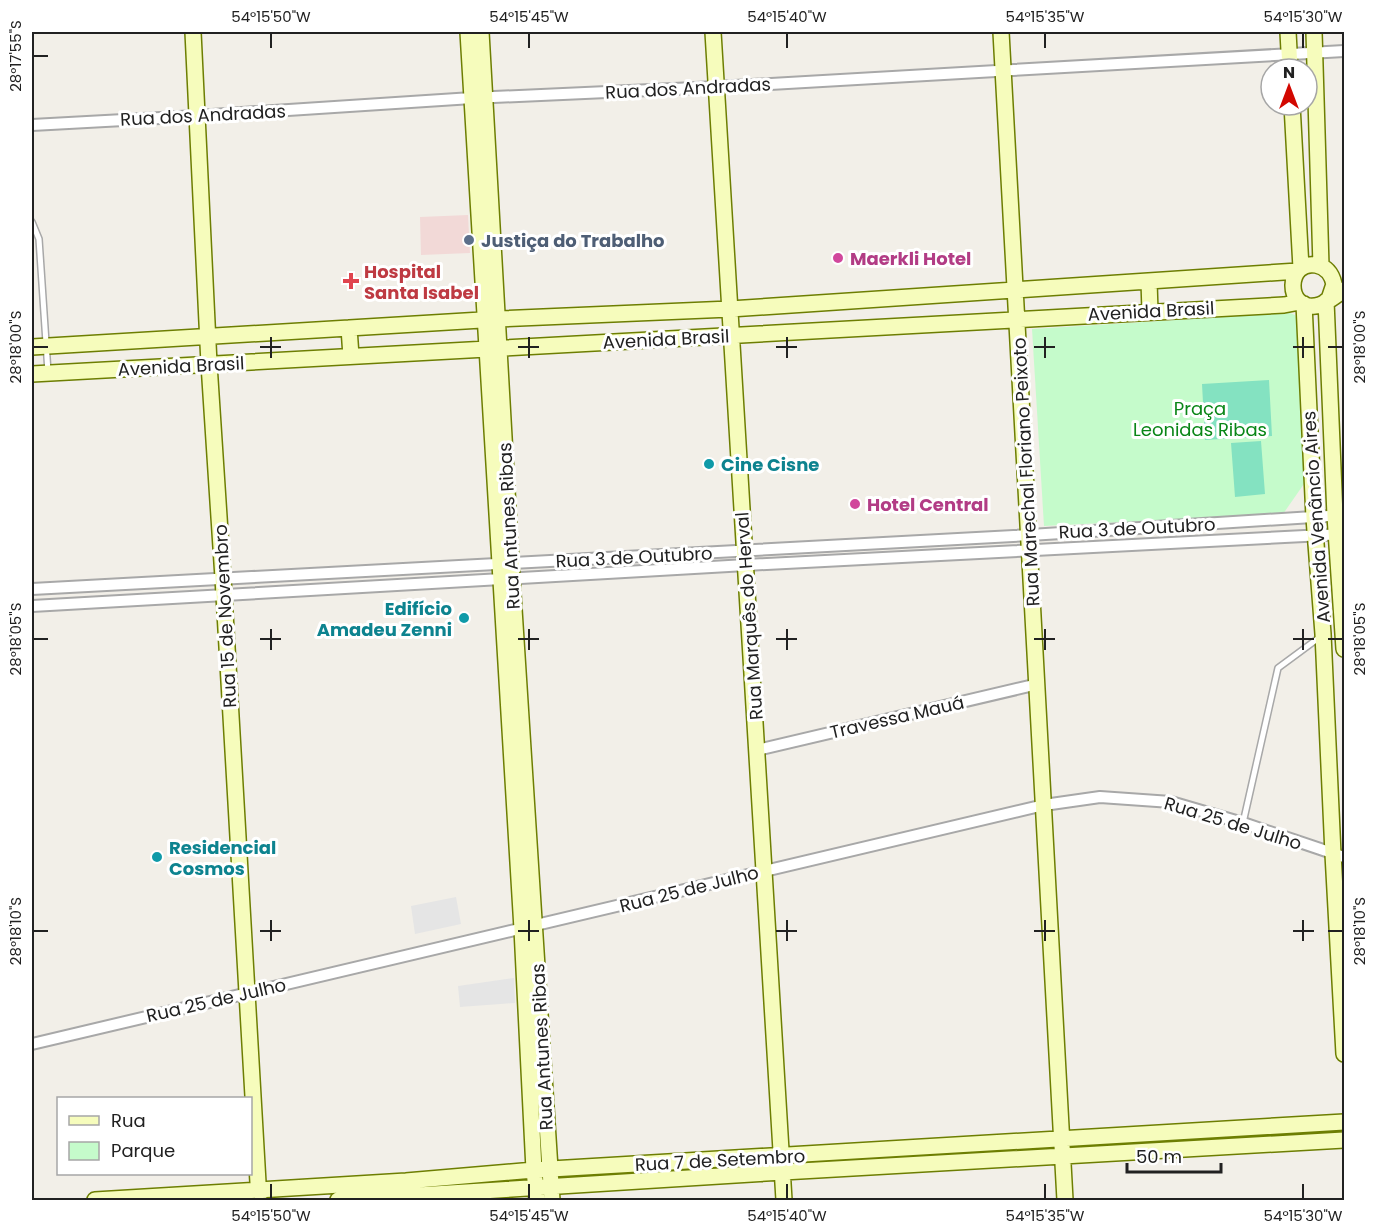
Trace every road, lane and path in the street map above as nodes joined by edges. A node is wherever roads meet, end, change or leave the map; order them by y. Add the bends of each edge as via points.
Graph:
1 (193, 32) edge
2 (468, 32) edge
3 (481, 32) edge
4 (713, 32) edge
5 (1001, 32) edge
6 (1288, 32) edge
7 (1314, 32) edge
8 (1344, 51) edge
9 (1315, 52) junction
10 (1289, 57) edge
11 (1302, 57) edge
12 (1259, 63) edge
13 (1003, 71) junction
14 (717, 87) junction
15 (478, 98) junction
16 (197, 116) junction
17 (1293, 117) edge
18 (32, 125) edge
19 (32, 222) edge
20 (1324, 268) junction
21 (1299, 270) junction
22 (1344, 270) edge
23 (1149, 281) junction
24 (1017, 290) junction
25 (1344, 290) edge
26 (1328, 300) junction
27 (1302, 303) junction
28 (730, 309) junction
29 (1150, 312) junction
30 (1018, 318) junction
31 (491, 319) junction
32 (349, 327) junction
33 (732, 335) junction
34 (209, 336) junction
35 (39, 346) edge
36 (493, 348) junction
37 (351, 356) junction
38 (209, 364) junction
39 (49, 373) junction
40 (32, 374) edge
41 (1340, 515) edge
42 (1314, 518) junction
43 (1315, 534) junction
44 (1341, 534) edge
45 (1030, 542) junction
46 (862, 544) junction
47 (745, 557) junction
48 (862, 559) junction
49 (506, 571) junction
50 (224, 578) junction
51 (101, 585) junction
52 (32, 589) edge
53 (224, 595) junction
54 (102, 602) junction
55 (32, 606) edge
56 (1323, 634) junction
57 (1344, 649) edge
58 (1038, 684) junction
59 (757, 750) junction
60 (1044, 805) junction
61 (1243, 823) junction
62 (1339, 856) edge
63 (764, 871) junction
64 (528, 928) junction
65 (247, 993) junction
66 (1344, 1042) edge
67 (32, 1044) edge
68 (1344, 1054) edge
69 (1344, 1122) edge
70 (1213, 1130) junction
71 (1062, 1139) junction
72 (1344, 1140) edge
73 (1214, 1148) junction
74 (912, 1149) junction
75 (1063, 1156) junction
76 (659, 1164) junction
77 (782, 1164) junction
78 (913, 1165) junction
79 (541, 1170) junction
80 (661, 1180) junction
81 (407, 1188) junction
82 (544, 1194) edge
83 (259, 1195) edge
84 (95, 1200) edge
85 (338, 1200) edge
86 (784, 1200) edge
87 (1065, 1200) edge

1 - 16 street, Rua 15 de Novembro
2 - 15 street, Rua Antunes Ribas
3 - 15 street, Rua Antunes Ribas
4 - 14 street, Rua Marquês do Herval
5 - 13 street, Rua Marechal Floriano Peixoto
6 - 10 street
7 - 9 street, Avenida Venâncio Aires
8 - 9 street, Rua dos Andradas
9 - 11 street, Rua dos Andradas
9 - 20 street, Avenida Venâncio Aires
12 - 13 street, Rua dos Andradas
13 - 14 street, Rua dos Andradas
13 - 24 street, Rua Marechal Floriano Peixoto
14 - 15 street, Rua dos Andradas
14 - 28 street, Rua Marquês do Herval
15 - 16 street, Rua dos Andradas
15 - 31 street, Rua Antunes Ribas
16 - 18 street, Rua dos Andradas
16 - 34 street, Rua 15 de Novembro
17 - 21 street, Avenida Venâncio Aires
19 - 35 lane via 39,239
20 - 21 street via 1312,264
20 - 22 street
20 - 26 street, Avenida Venâncio Aires via 1334,284
21 - 23 street, Avenida Brasil
21 - 27 street, Avenida Venâncio Aires via 1292,287
23 - 24 street, Avenida Brasil
23 - 29 street
24 - 28 street, Avenida Brasil
24 - 30 street, Rua Marechal Floriano Peixoto
25 - 26 street
26 - 27 street via 1315,306
26 - 41 street, Avenida Venâncio Aires
27 - 29 street, Avenida Brasil
27 - 42 street, Avenida Venâncio Aires
28 - 31 street, Avenida Brasil
28 - 33 street, Rua Marquês do Herval
29 - 30 street, Avenida Brasil
30 - 33 street, Avenida Brasil
30 - 45 street, Rua Marechal Floriano Peixoto
31 - 32 street, Avenida Brasil
31 - 36 street, Rua Antunes Ribas
32 - 34 street, Avenida Brasil
32 - 37 street
33 - 36 street, Avenida Brasil
33 - 47 street, Rua Marquês do Herval
34 - 35 street, Avenida Brasil
34 - 38 street, Rua 15 de Novembro
35 - 39 lane
36 - 37 street, Avenida Brasil
36 - 49 street, Rua Antunes Ribas
37 - 38 street, Avenida Brasil
38 - 39 street, Avenida Brasil
38 - 50 street, Rua 15 de Novembro
39 - 40 street, Avenida Brasil
41 - 42 street, Rua 3 de Outubro
41 - 44 street, Avenida Venâncio Aires
42 - 43 street, Avenida Venâncio Aires
42 - 45 street, Rua 3 de Outubro
43 - 44 street, Rua 3 de Outubro
43 - 45 street, Rua 3 de Outubro
43 - 56 street, Avenida Venâncio Aires
44 - 57 street, Avenida Venâncio Aires
45 - 46 street, Rua 3 de Outubro
45 - 48 street, Rua 3 de Outubro
45 - 58 street, Rua Marechal Floriano Peixoto
46 - 47 street, Rua 3 de Outubro
46 - 48 street
47 - 48 street, Rua 3 de Outubro
47 - 49 street, Rua 3 de Outubro
47 - 59 street, Rua Marquês do Herval
49 - 50 street, Rua 3 de Outubro
49 - 53 street, Rua 3 de Outubro
49 - 64 street, Rua Antunes Ribas
50 - 51 street, Rua 3 de Outubro
50 - 53 street, Rua 15 de Novembro
51 - 52 street, Rua 3 de Outubro
51 - 54 street
53 - 54 street, Rua 3 de Outubro
53 - 65 street, Rua 15 de Novembro
54 - 55 street, Rua 3 de Outubro
56 - 61 lane via 1278,668
56 - 62 street, Avenida Venâncio Aires
58 - 59 street, Travessa Mauá
58 - 60 street, Rua Marechal Floriano Peixoto
59 - 63 street, Rua Marquês do Herval
60 - 61 street, Rua 25 de Julho via 1100,797 1138,798 1171,802
60 - 63 street, Rua 25 de Julho
60 - 71 street, Rua Marechal Floriano Peixoto
61 - 62 street, Rua 25 de Julho
62 - 66 street, Avenida Venâncio Aires
63 - 64 street, Rua 25 de Julho
63 - 77 street, Rua Marquês do Herval
64 - 65 street, Rua 25 de Julho
64 - 79 street, Rua Antunes Ribas
65 - 67 street, Rua 25 de Julho
65 - 83 street, Rua 15 de Novembro
66 - 68 street, Avenida Venâncio Aires
69 - 70 street, Rua 7 de Setembro
70 - 71 street, Rua 7 de Setembro
70 - 73 street
71 - 74 street, Rua 7 de Setembro
71 - 75 street, Rua Marechal Floriano Peixoto
72 - 73 street, Rua 7 de Setembro
73 - 75 street, Rua 7 de Setembro
74 - 77 street, Rua 7 de Setembro
74 - 78 street
75 - 78 street, Rua 7 de Setembro
75 - 87 street, Rua Marechal Floriano Peixoto
76 - 77 street, Rua 7 de Setembro
76 - 79 street, Rua 7 de Setembro
76 - 80 street
77 - 78 street, Rua 7 de Setembro
77 - 80 street, Rua 7 de Setembro
77 - 86 street, Rua Marquês do Herval
79 - 81 street, Rua 7 de Setembro
79 - 82 street, Rua Antunes Ribas
80 - 82 street, Rua 7 de Setembro
81 - 82 street, Rua 7 de Setembro
81 - 83 street, Rua 7 de Setembro
81 - 85 street, Rua 7 de Setembro
83 - 84 street, Rua 7 de Setembro

